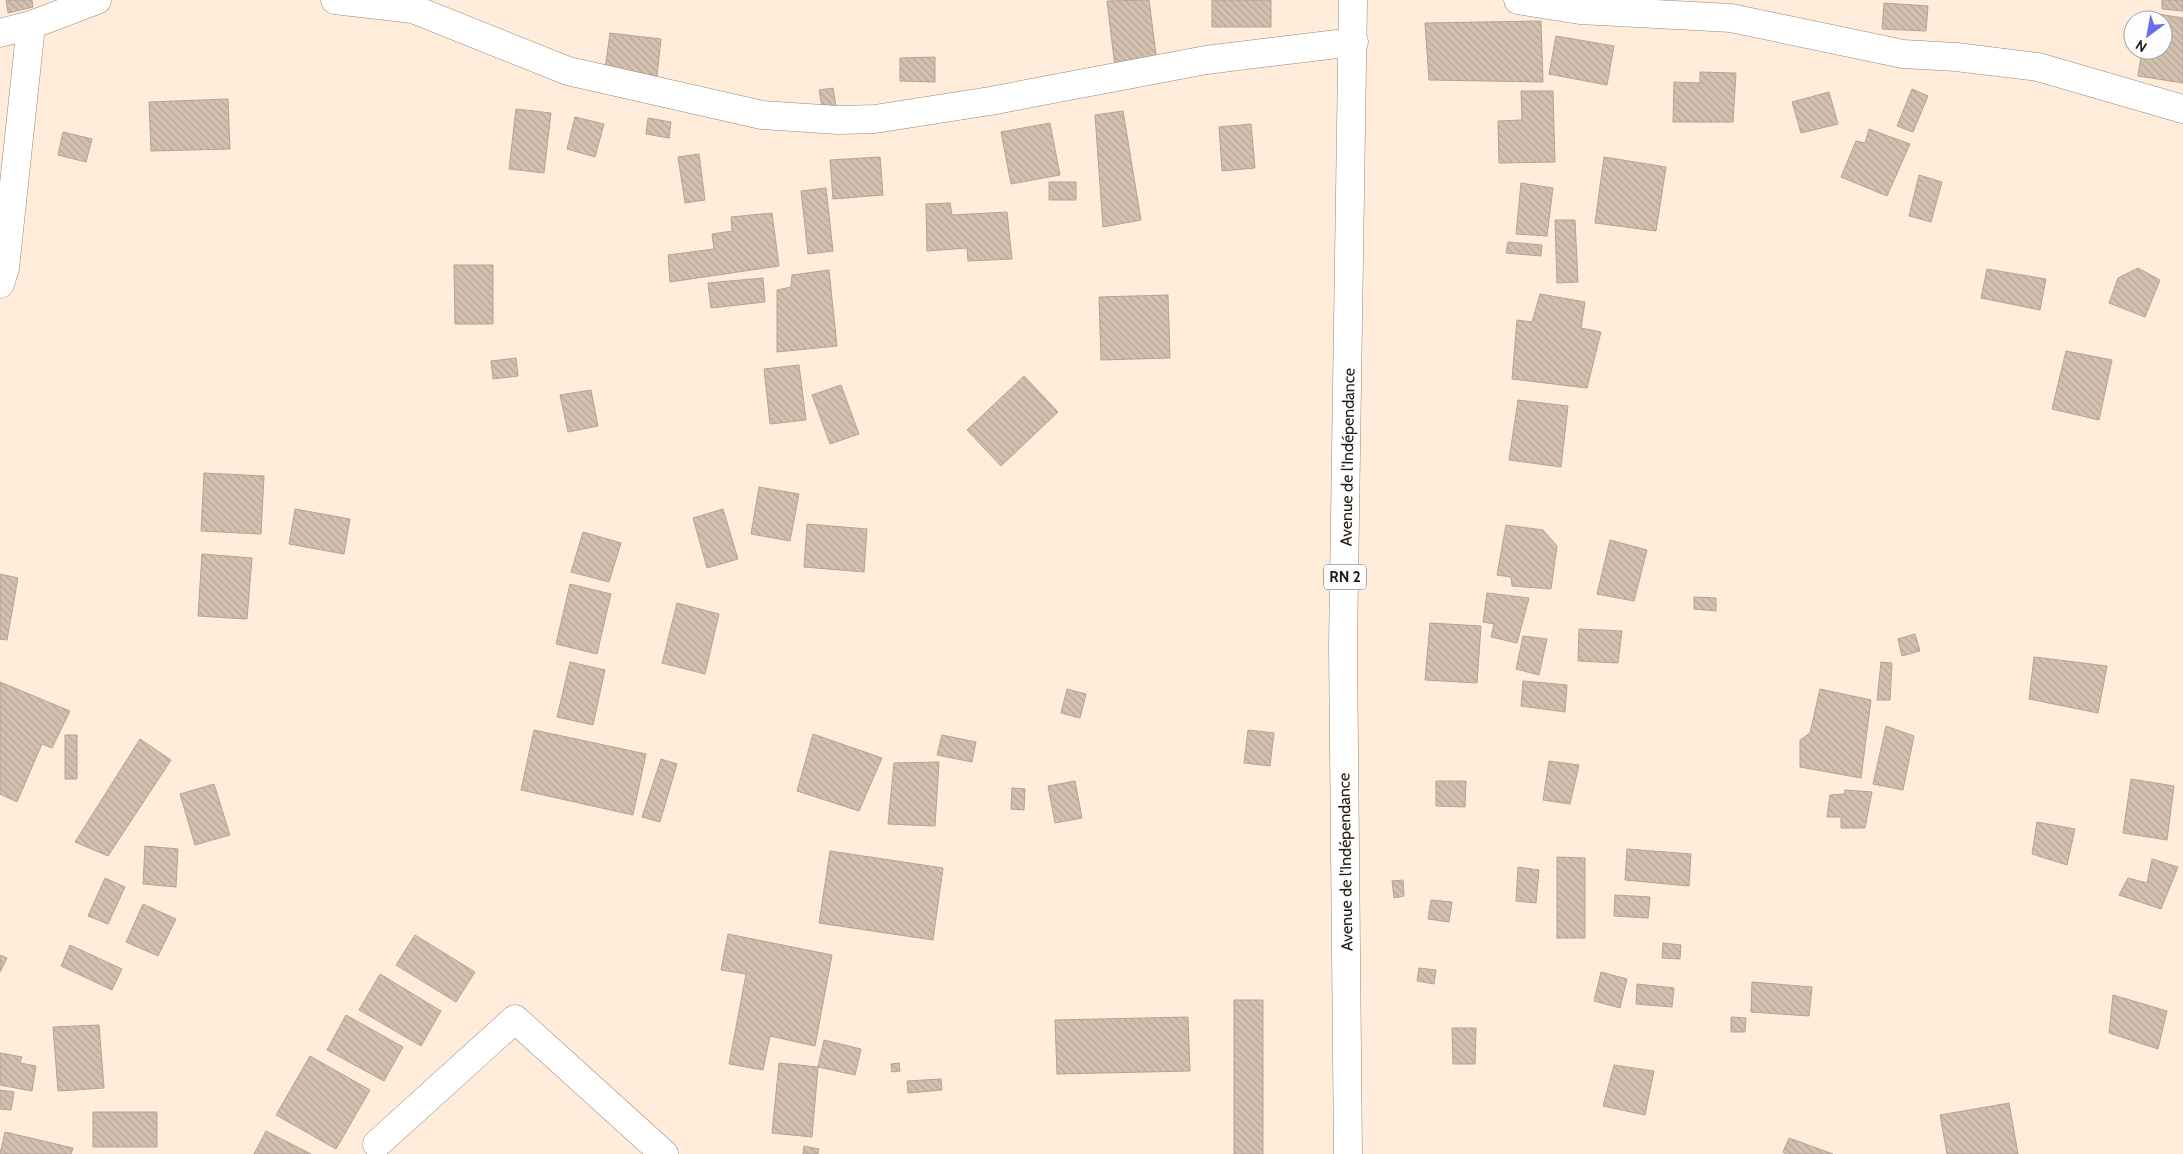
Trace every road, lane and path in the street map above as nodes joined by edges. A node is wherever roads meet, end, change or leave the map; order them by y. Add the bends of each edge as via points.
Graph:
1 (97, 0) edge
2 (335, 0) edge
3 (1354, 0) edge
4 (1518, 0) edge
5 (31, 25) junction
6 (0, 33) edge
7 (1354, 42) junction
8 (2183, 109) edge
9 (0, 284) edge
10 (377, 1144) dead end
11 (664, 1154) edge
12 (1348, 1154) edge

1 - 5 street
2 - 7 street via 413,9 568,70 762,116 838,120 875,119 1206,60
3 - 7 street, Avenue de l'Indépendance / RN 2
4 - 8 street via 1580,10 1731,18 1903,54 2038,67
5 - 6 street
5 - 9 street via 5,268
7 - 12 street, Avenue de l'Indépendance / RN 2 via 1343,646
10 - 11 street via 515,1019

